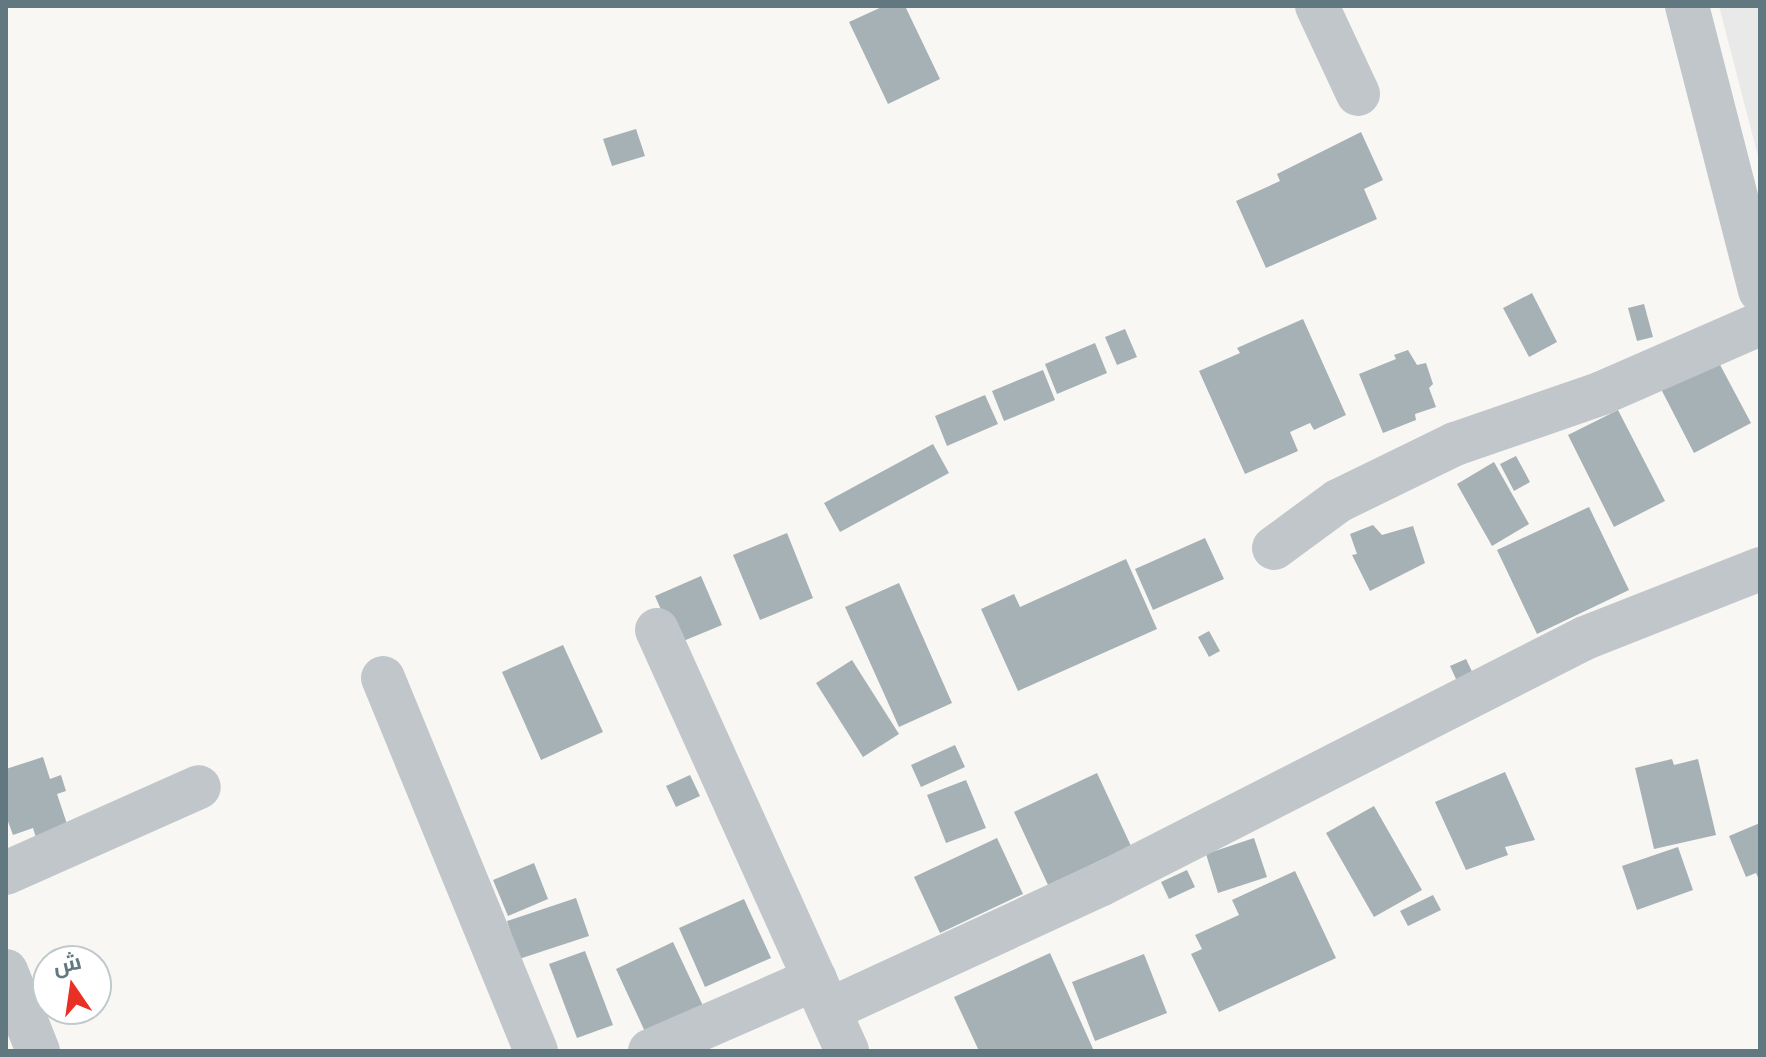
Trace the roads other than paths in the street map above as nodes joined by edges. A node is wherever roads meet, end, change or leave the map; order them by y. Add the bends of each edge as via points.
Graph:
1 (1317, 6) edge
2 (1687, 6) edge
3 (1358, 94) dead end
4 (1760, 291) edge
5 (1760, 324) edge
6 (1274, 548) dead end
7 (1760, 569) edge
8 (657, 630) dead end
9 (383, 678) dead end
10 (199, 787) dead end
11 (6, 873) edge
12 (6, 971) edge
13 (822, 994) junction
14 (38, 1051) edge
15 (536, 1051) edge
16 (650, 1051) edge
17 (847, 1051) edge

1 - 3 street
2 - 4 street
5 - 6 street via 1602,393 1455,444 1338,501
7 - 13 street via 1585,638 1114,879
8 - 13 street
9 - 15 street
10 - 11 street
12 - 14 street
13 - 16 street
13 - 17 street

